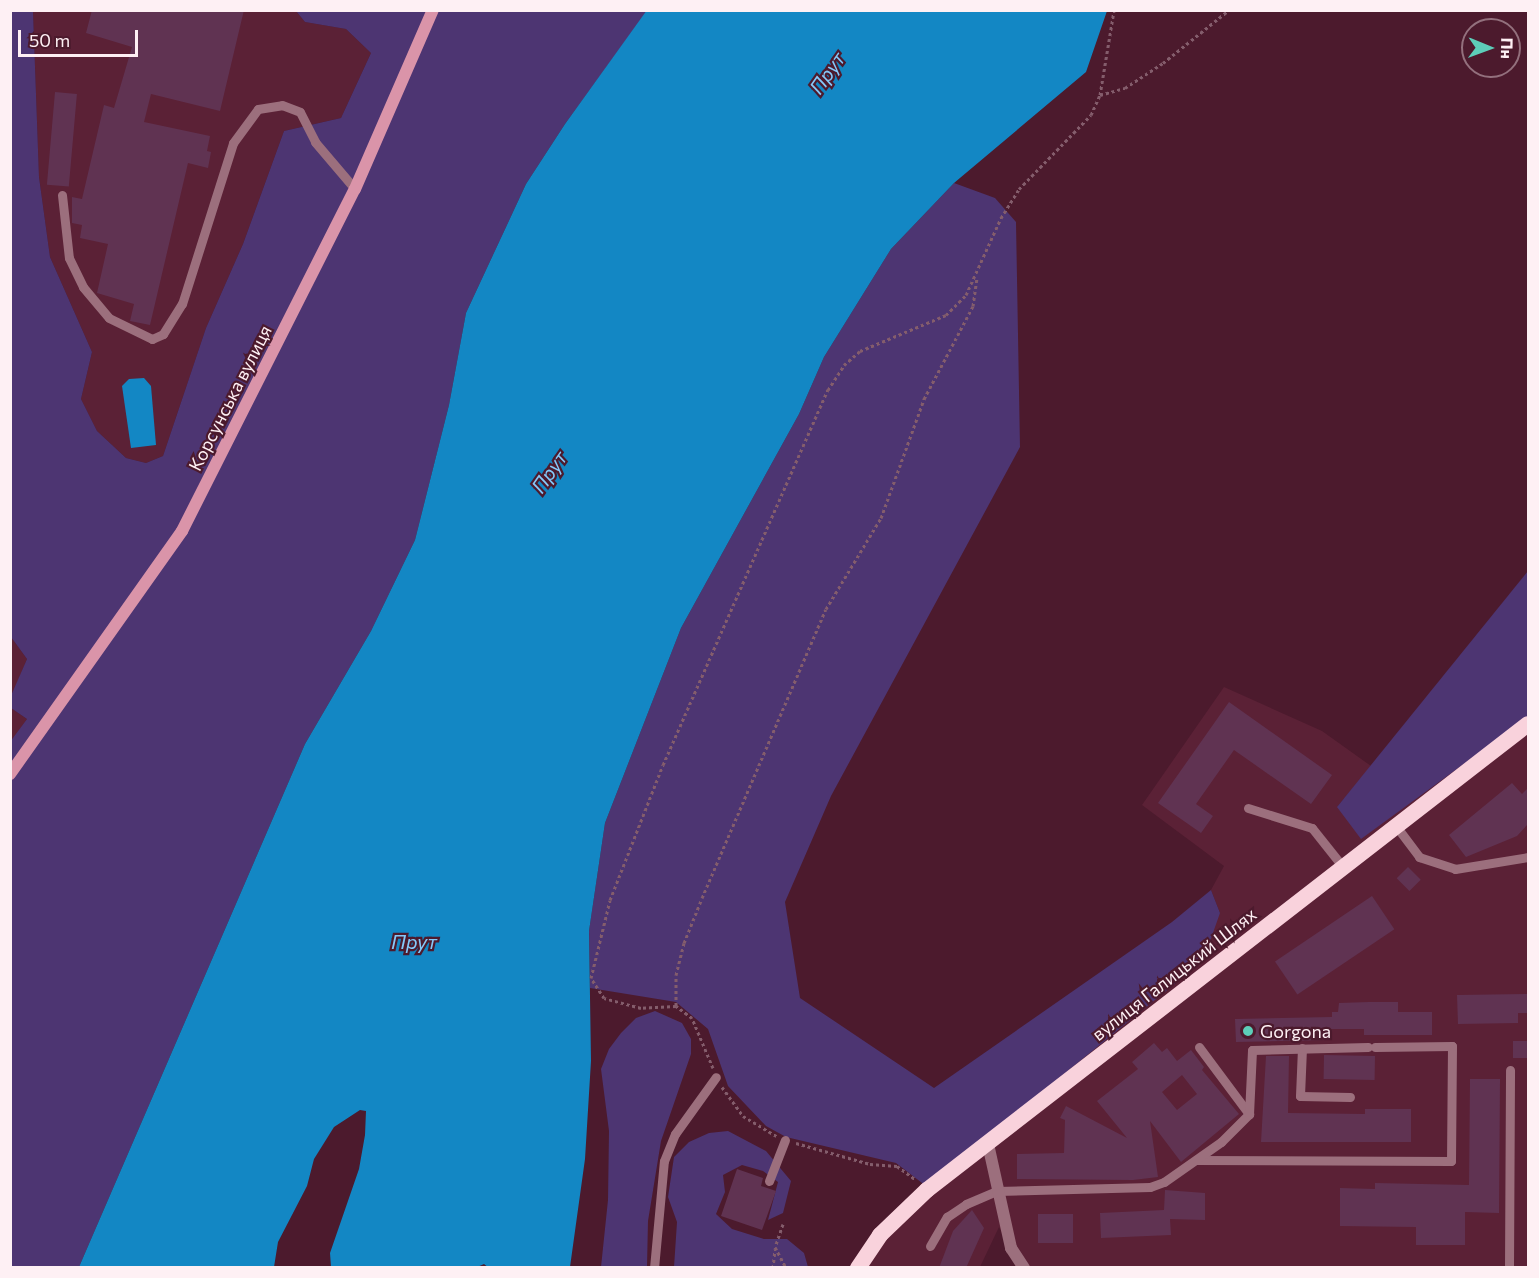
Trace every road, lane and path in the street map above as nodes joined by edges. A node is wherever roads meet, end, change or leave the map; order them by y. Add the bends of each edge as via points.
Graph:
1 (433, 10) edge
2 (1113, 10) edge
3 (1229, 10) edge
4 (1100, 94) junction
5 (355, 189) junction
6 (62, 195) dead end
7 (978, 275) junction
8 (1528, 724) edge
9 (10, 774) edge
10 (1248, 808) dead end
11 (1396, 826) junction
12 (1528, 857) edge
13 (1343, 867) junction
14 (676, 1006) junction
15 (1199, 1047) dead end
16 (1302, 1048) junction
17 (1510, 1070) dead end
18 (716, 1077) junction
19 (1350, 1097) dead end
20 (1249, 1114) junction
21 (785, 1140) junction
22 (988, 1144) junction
23 (1196, 1160) junction
24 (769, 1181) dead end
25 (927, 1190) junction
26 (997, 1191) junction
27 (783, 1224) dead end
28 (930, 1246) dead end
29 (775, 1247) junction
30 (654, 1268) edge
31 (773, 1268) edge
32 (786, 1268) edge
33 (858, 1268) edge
34 (1024, 1268) edge
35 (1509, 1268) edge

1 - 5 main road, Корсунська вулиця
2 - 4 path
3 - 4 path via 1163,63 1125,87
4 - 7 path via 1091,115 1019,189 1001,218
5 - 6 lane via 315,142 300,112 282,105 258,110 233,143 182,304 163,334 152,339 109,318 83,287 69,258
5 - 9 main road, Корсунська вулиця via 182,531
7 - 14 path via 973,306 924,399 881,518 826,609 687,934 676,975
7 - 14 path via 966,295 946,315 860,351 844,365 828,390 663,765 610,900 591,978 604,998 619,1003 641,1008
8 - 11 highway, вулиця Галицький Шлях
10 - 13 lane via 1312,828
11 - 12 lane via 1419,857 1455,869
11 - 13 highway, вулиця Галицький Шлях
13 - 22 highway, вулиця Галицький Шлях
14 - 18 path via 692,1017
15 - 20 lane
16 - 19 lane via 1300,1096
16 - 20 lane via 1252,1050
16 - 23 lane via 1452,1046 1451,1161
17 - 35 lane
18 - 21 path via 743,1116
18 - 30 lane via 675,1134 664,1161
20 - 23 lane
21 - 24 lane
21 - 25 path via 870,1164 897,1166
22 - 25 highway, вулиця Галицький Шлях
22 - 26 street
23 - 26 lane via 1150,1187
25 - 33 highway, вулиця Галицький Шлях via 880,1235
26 - 28 lane via 947,1217
26 - 34 street via 1011,1248
27 - 29 path
29 - 31 path
29 - 32 path

